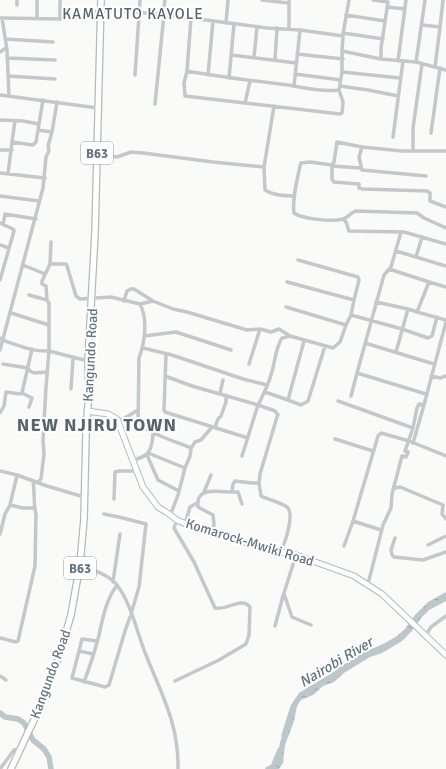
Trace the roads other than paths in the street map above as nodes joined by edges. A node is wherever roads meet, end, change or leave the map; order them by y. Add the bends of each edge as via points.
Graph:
1 (37, 0) edge
2 (60, 0) edge
3 (101, 0) edge
4 (140, 0) edge
5 (165, 0) edge
6 (228, 0) edge
7 (262, 0) edge
8 (349, 0) edge
9 (373, 0) edge
10 (406, 0) edge
11 (425, 0) edge
12 (443, 0) edge
13 (288, 1) edge
14 (388, 3) edge
15 (405, 9) junction
16 (101, 10) junction
17 (139, 12) junction
18 (164, 14) junction
19 (346, 15) junction
20 (1, 18) edge
21 (191, 18) junction
22 (38, 19) junction
23 (60, 19) junction
24 (213, 21) junction
25 (385, 21) junction
26 (226, 23) junction
27 (234, 24) junction
28 (422, 25) junction
29 (257, 27) junction
30 (440, 27) junction
31 (277, 28) junction
32 (289, 29) junction
33 (300, 30) junction
34 (343, 35) junction
35 (5, 39) junction
36 (383, 39) junction
37 (52, 42) dead end
38 (6, 48) junction
39 (342, 51) junction
40 (0, 52) edge
41 (297, 54) junction
42 (231, 55) junction
43 (254, 57) junction
44 (7, 58) junction
45 (343, 59) junction
46 (381, 59) junction
47 (55, 60) dead end
48 (275, 60) junction
49 (398, 61) junction
50 (403, 61) junction
51 (416, 62) junction
52 (296, 63) junction
53 (422, 64) junction
54 (435, 67) junction
55 (440, 68) junction
56 (446, 70) edge
57 (187, 71) junction
58 (342, 72) junction
59 (294, 74) junction
60 (135, 75) dead end
61 (208, 75) junction
62 (8, 76) junction
63 (229, 78) junction
64 (400, 78) junction
65 (55, 79) dead end
66 (341, 80) junction
67 (250, 81) junction
68 (294, 86) junction
69 (340, 88) junction
70 (0, 95) edge
71 (9, 96) junction
72 (398, 96) junction
73 (42, 100) junction
74 (57, 102) junction
75 (245, 103) junction
76 (155, 104) dead end
77 (274, 106) junction
78 (98, 108) junction
79 (0, 120) edge
80 (16, 121) junction
81 (39, 124) junction
82 (38, 130) junction
83 (52, 132) junction
84 (431, 132) dead end
85 (393, 136) dead end
86 (12, 142) junction
87 (362, 147) junction
88 (0, 150) edge
89 (12, 150) junction
90 (413, 150) junction
91 (446, 151) edge
92 (97, 154) junction
93 (332, 165) junction
94 (264, 167) junction
95 (361, 168) junction
96 (0, 173) edge
97 (8, 174) junction
98 (426, 176) dead end
99 (45, 178) junction
100 (0, 196) edge
101 (294, 196) junction
102 (39, 202) junction
103 (446, 207) edge
104 (0, 213) edge
105 (5, 214) junction
106 (36, 219) junction
107 (343, 219) junction
108 (2, 224) edge
109 (446, 228) edge
110 (401, 232) junction
111 (422, 237) junction
112 (52, 242) dead end
113 (446, 244) edge
114 (0, 245) edge
115 (9, 248) junction
116 (396, 251) junction
117 (416, 257) junction
118 (298, 260) dead end
119 (50, 264) junction
120 (23, 265) junction
121 (446, 266) edge
122 (2, 268) edge
123 (389, 269) junction
124 (45, 274) junction
125 (0, 280) edge
126 (287, 282) dead end
127 (429, 282) junction
128 (446, 287) edge
129 (29, 295) dead end
130 (92, 299) junction
131 (47, 300) junction
132 (354, 300) junction
133 (124, 301) junction
134 (153, 301) junction
135 (376, 302) junction
136 (140, 304) junction
137 (286, 307) dead end
138 (408, 309) junction
139 (417, 312) junction
140 (11, 314) junction
141 (351, 315) junction
142 (437, 317) junction
143 (446, 321) edge
144 (372, 322) junction
145 (49, 325) junction
146 (346, 325) junction
147 (260, 329) junction
148 (402, 329) junction
149 (144, 336) junction
150 (290, 336) junction
151 (1, 339) edge
152 (304, 341) junction
153 (365, 343) junction
154 (325, 346) junction
155 (142, 348) junction
156 (32, 349) junction
157 (0, 350) edge
158 (231, 350) dead end
159 (49, 351) junction
160 (396, 352) junction
161 (166, 354) junction
162 (73, 358) junction
163 (88, 361) junction
164 (4, 364) dead end
165 (249, 364) dead end
166 (434, 364) junction
167 (28, 368) junction
168 (47, 372) junction
169 (357, 373) junction
170 (165, 376) junction
171 (431, 376) junction
172 (446, 376) edge
173 (223, 380) dead end
174 (267, 385) junction
175 (71, 389) dead end
176 (265, 392) junction
177 (22, 393) junction
178 (220, 393) junction
179 (426, 394) junction
180 (226, 395) junction
181 (351, 396) dead end
182 (32, 398) junction
183 (37, 399) dead end
184 (288, 400) junction
185 (338, 401) dead end
186 (258, 405) junction
187 (424, 405) junction
188 (29, 407) dead end
189 (138, 410) junction
190 (87, 411) junction
191 (0, 413) edge
192 (118, 422) junction
193 (213, 427) junction
194 (413, 428) junction
195 (153, 433) junction
196 (248, 438) junction
197 (335, 439) dead end
198 (409, 441) junction
199 (414, 443) junction
200 (191, 448) junction
201 (373, 451) junction
202 (148, 454) junction
203 (242, 456) dead end
204 (446, 456) edge
205 (132, 460) junction
206 (185, 468) junction
207 (0, 471) edge
208 (136, 471) junction
209 (17, 475) junction
210 (211, 475) dead end
211 (33, 481) junction
212 (38, 482) junction
213 (259, 482) junction
214 (395, 488) junction
215 (179, 491) junction
216 (204, 492) junction
217 (232, 492) junction
218 (84, 497) junction
219 (114, 499) dead end
220 (197, 503) junction
221 (242, 504) dead end
222 (10, 505) junction
223 (34, 508) junction
224 (104, 514) dead end
225 (170, 516) junction
226 (446, 519) edge
227 (177, 520) junction
228 (353, 521) junction
229 (185, 524) junction
230 (381, 530) junction
231 (212, 533) junction
232 (0, 534) edge
233 (120, 534) dead end
234 (446, 536) edge
235 (395, 538) dead end
236 (428, 545) dead end
237 (344, 546) dead end
238 (280, 552) junction
239 (446, 552) edge
240 (296, 555) junction
241 (80, 564) junction
242 (113, 582) junction
243 (368, 584) junction
244 (116, 586) junction
245 (284, 592) junction
246 (132, 615) junction
247 (446, 616) edge
248 (310, 625) dead end
249 (275, 626) dead end
250 (426, 635) junction
251 (0, 638) edge
252 (97, 641) junction
253 (79, 651) junction
254 (93, 654) junction
255 (446, 655) edge
256 (0, 676) edge
257 (6, 680) dead end
258 (175, 681) dead end
259 (84, 682) junction
260 (21, 749) junction
261 (0, 769) edge
262 (11, 769) edge
263 (177, 769) edge

1 - 22 street
2 - 23 street
3 - 16 highway, Kangundo Road / B63
4 - 17 street
5 - 18 street
6 - 26 street
7 - 13 street
8 - 19 street
9 - 14 street
10 - 15 street
11 - 28 street
12 - 30 street
13 - 32 street
14 - 15 street
14 - 25 street
15 - 49 street
16 - 17 street
16 - 23 street via 80,17
16 - 78 highway, Kangundo Road / B63
17 - 18 street
17 - 60 street
18 - 21 street
18 - 76 street
19 - 25 street
19 - 34 street
20 - 22 street
20 - 35 street
21 - 24 street
21 - 57 street
22 - 23 street
24 - 26 street
24 - 61 street
25 - 36 street
26 - 27 street
27 - 29 street
27 - 42 street
28 - 30 street
28 - 51 street
29 - 31 street
29 - 43 street
30 - 54 street
31 - 32 street
31 - 48 street
32 - 33 street
33 - 34 street
33 - 41 street
34 - 36 street
34 - 39 street
35 - 37 street
35 - 38 street
36 - 46 street
38 - 40 street
38 - 44 street
39 - 45 street
39 - 46 street
41 - 45 street
41 - 52 street
42 - 43 street
42 - 63 street
43 - 48 street
44 - 47 street
44 - 62 street
45 - 58 street
46 - 49 street
48 - 52 street
49 - 50 street
50 - 51 street
50 - 64 street
51 - 53 street
52 - 59 street
53 - 54 street
53 - 90 street via 413,128
54 - 55 street
55 - 56 street
55 - 84 street
57 - 61 street
57 - 75 street via 184,83 185,96
58 - 64 street
58 - 66 street
59 - 66 street
59 - 68 street
61 - 63 street
62 - 65 street
62 - 71 street
63 - 67 street
64 - 72 street
66 - 69 street
67 - 68 street
67 - 75 street
68 - 69 street via 324,90
69 - 72 street
69 - 77 street via 343,107 340,114
70 - 71 street
71 - 73 street
72 - 85 street
73 - 74 street
73 - 81 street
74 - 78 street
74 - 83 street
75 - 77 street
77 - 94 street
78 - 92 highway, Kangundo Road / B63
79 - 80 street
80 - 81 street
80 - 86 street
81 - 82 street
82 - 83 street
82 - 86 street via 35,144
83 - 99 street via 46,157
86 - 89 street
87 - 90 street
87 - 93 street via 337,142
87 - 95 street via 359,157
88 - 89 street
89 - 97 street
90 - 91 street
92 - 94 street via 117,157 131,152
92 - 130 highway, Kangundo Road / B63
93 - 95 street
93 - 101 street via 302,163
93 - 103 street via 334,182 359,184 359,188 363,189 427,191 430,193 430,201
94 - 101 street via 265,190
95 - 98 street
96 - 97 street
97 - 99 street
99 - 102 street
100 - 102 street
101 - 107 street via 294,213 297,215 331,221
102 - 106 street
104 - 105 street
105 - 106 street
105 - 108 street
106 - 120 street
107 - 109 street via 356,210 417,213
107 - 110 street via 349,231
108 - 115 street via 14,230
110 - 111 street
110 - 116 street
111 - 113 street
111 - 117 street
112 - 119 street
114 - 115 street
115 - 122 street
116 - 117 street
116 - 123 street
117 - 121 street
118 - 132 street via 358,277
119 - 124 street
119 - 130 street via 66,264 76,296 80,299
120 - 124 street
120 - 140 street
122 - 125 street
123 - 127 street
123 - 135 street via 384,275
124 - 131 street via 42,284 46,286
126 - 132 street
127 - 128 street
127 - 139 street
129 - 131 street
130 - 133 street via 111,297
130 - 163 highway, Kangundo Road / B63
131 - 145 street via 50,303
132 - 141 street
133 - 134 street via 127,291 131,289
133 - 136 street
134 - 136 street
134 - 147 street via 247,330
135 - 138 street
135 - 144 street
136 - 149 street via 144,315
137 - 146 street
138 - 139 street
138 - 148 street
139 - 142 street
140 - 145 street
140 - 151 street
141 - 144 street
141 - 146 street
142 - 143 street
142 - 148 street via 432,336 428,338
143 - 166 street
144 - 148 street
144 - 153 street
145 - 159 street
146 - 154 street via 338,345 333,348
147 - 150 street via 271,332 279,329
147 - 165 street
148 - 160 street
149 - 155 street
149 - 158 street via 176,332
150 - 152 street
150 - 174 street via 280,341
151 - 156 street
151 - 157 street
152 - 154 street
152 - 184 street
153 - 160 street
153 - 169 street
154 - 184 street via 308,401 302,405
155 - 161 street
155 - 189 street via 139,358
156 - 159 street
156 - 167 street
159 - 162 street
159 - 168 street
160 - 166 street
161 - 170 street
161 - 174 street
162 - 163 street
162 - 175 street
163 - 190 highway, Kangundo Road / B63
164 - 167 street
166 - 171 street
167 - 168 street via 30,372
167 - 177 street
168 - 212 street via 42,441 44,458 42,479
169 - 179 street
169 - 181 street
170 - 178 street
170 - 193 street via 164,410
171 - 172 street
171 - 179 street
173 - 178 street
174 - 176 street
176 - 184 street
176 - 186 street
177 - 182 street
177 - 191 street via 6,392
178 - 180 street
179 - 187 street
180 - 186 street
180 - 193 street via 221,416
182 - 183 street
182 - 188 street
185 - 194 street
186 - 196 street
186 - 213 street via 275,411 278,415
187 - 194 street via 418,405
187 - 199 street
189 - 192 street
189 - 195 street via 138,424
190 - 192 main road via 108,414
190 - 218 highway, Kangundo Road / B63
192 - 205 main road, Komarock-Mwiki Road
193 - 196 street
193 - 200 street
194 - 198 street
195 - 200 street
195 - 202 street
196 - 203 street
197 - 201 street
198 - 199 street
198 - 201 street via 381,433
198 - 214 street via 405,451 408,452 406,458 402,456
199 - 204 street
200 - 206 street
201 - 228 street
202 - 205 street via 144,458
202 - 206 street
202 - 215 street via 158,480
205 - 208 main road, Komarock-Mwiki Road
206 - 215 street
207 - 209 street
208 - 219 street via 115,472
208 - 225 main road, Komarock-Mwiki Road via 150,497
209 - 211 street
209 - 222 street
210 - 216 street
211 - 212 street
211 - 223 street
212 - 218 street
213 - 217 street via 235,481
213 - 238 street via 261,496 287,507 290,513 288,531
214 - 226 street via 400,487 443,505 442,514
214 - 230 street via 391,508
215 - 225 street
216 - 217 street
216 - 220 street
217 - 221 street via 238,492
218 - 241 highway, Kangundo Road / B63
220 - 229 street via 190,507
220 - 231 street via 198,508 213,515
222 - 223 street
222 - 232 street
223 - 251 street via 35,566 19,638 16,642
224 - 246 street via 146,524 139,587
225 - 227 main road, Komarock-Mwiki Road
227 - 229 main road, Komarock-Mwiki Road
227 - 258 street via 174,528 194,562 215,608 240,603 247,603 250,607 249,635 246,644 220,660
228 - 230 street
228 - 237 street
229 - 231 main road, Komarock-Mwiki Road
230 - 243 street
231 - 238 main road, Komarock-Mwiki Road
233 - 242 street
234 - 236 street
235 - 239 street via 391,550 394,556 423,560
238 - 240 main road, Komarock-Mwiki Road
240 - 243 main road, Komarock-Mwiki Road via 347,573
240 - 245 street
241 - 242 street
241 - 260 highway, Kangundo Road / B63 via 73,608 60,654
242 - 244 street
243 - 250 main road, Komarock-Mwiki Road
244 - 246 street
244 - 252 street via 106,605
245 - 248 street via 292,617
245 - 249 street
246 - 259 street via 109,686
246 - 263 street via 172,719 176,735
247 - 250 street via 431,627
250 - 255 main road, Komarock-Mwiki Road
252 - 253 street via 82,639
252 - 254 street
253 - 254 street
253 - 259 street via 72,678
254 - 259 street
256 - 257 street
260 - 261 street via 14,750
260 - 262 highway, Kangundo Road / B63

